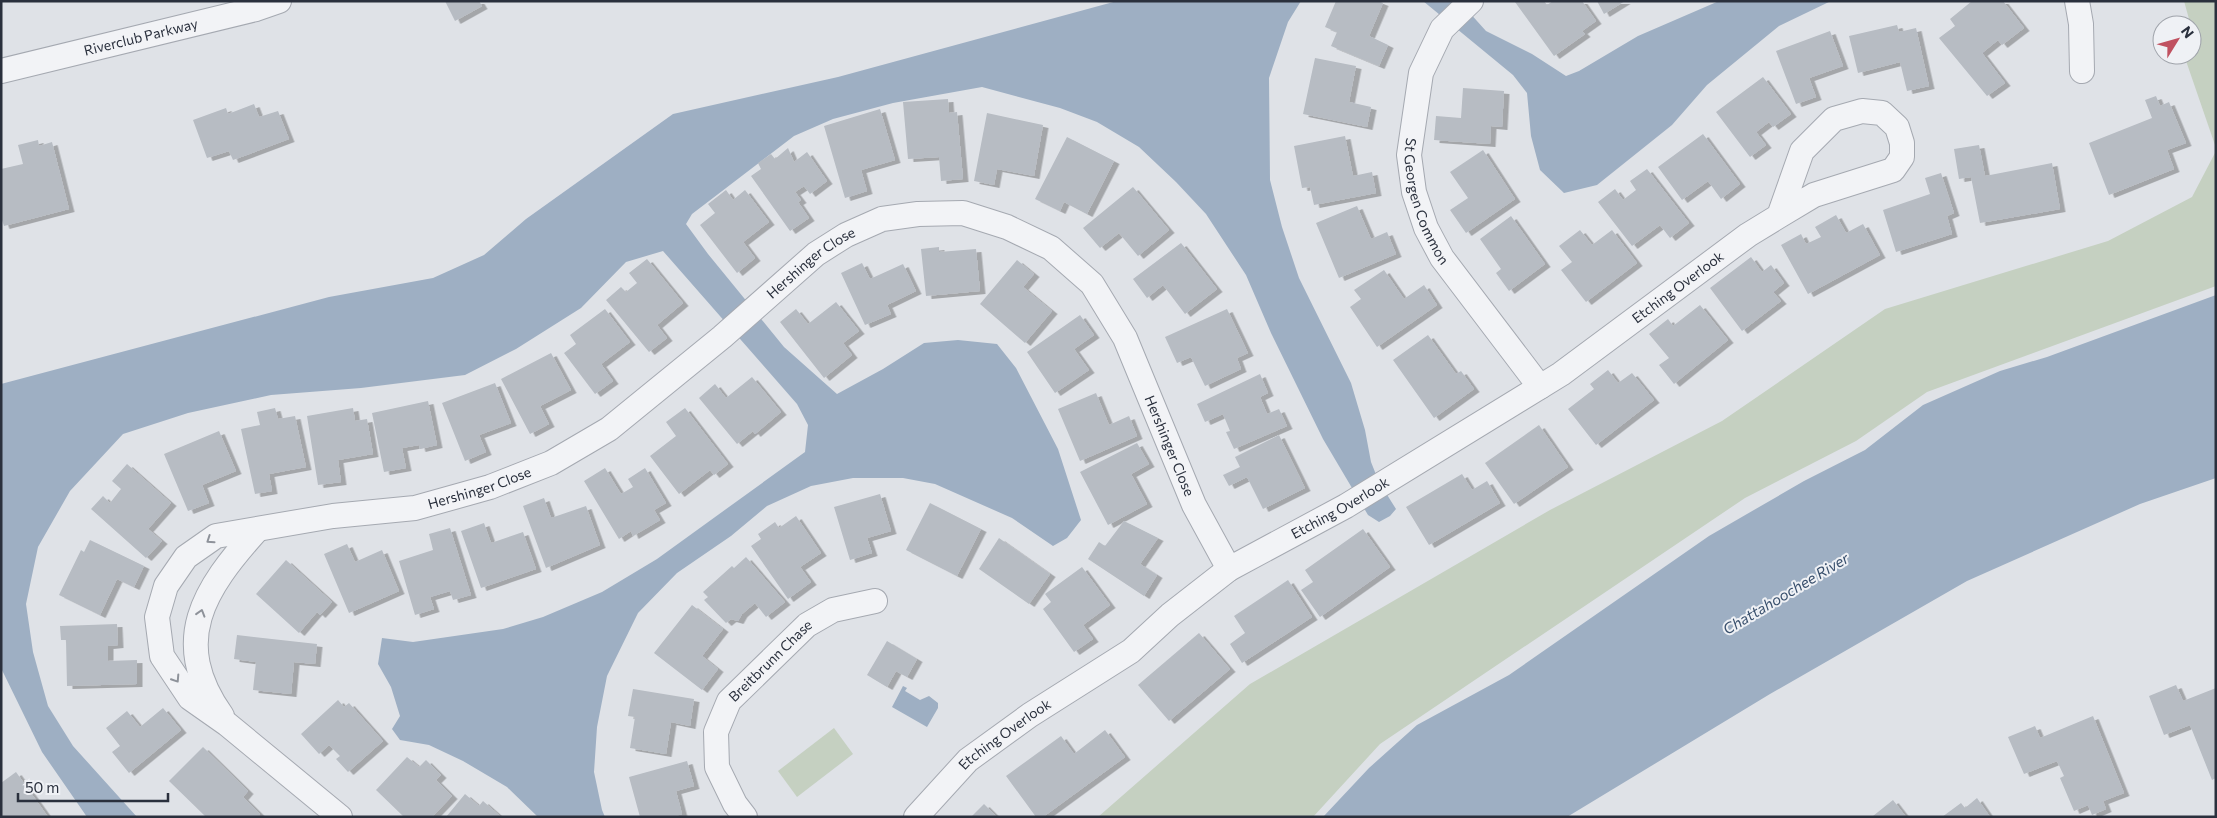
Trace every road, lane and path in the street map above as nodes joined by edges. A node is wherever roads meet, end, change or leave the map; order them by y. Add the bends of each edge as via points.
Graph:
1 (279, 1) edge
2 (1472, 1) edge
3 (2077, 1) edge
4 (1, 71) edge
5 (2082, 71) dead end
6 (1779, 216) junction
7 (1540, 387) junction
8 (257, 530) junction
9 (1229, 570) junction
10 (875, 601) dead end
11 (227, 724) junction
12 (340, 817) edge
13 (745, 817) edge
14 (916, 817) edge

1 - 4 street, Riverclub Parkway
2 - 7 street, St Georgen Common via 1442,29 1421,73 1410,155 1414,192 1426,228 1442,258
3 - 5 street
6 - 6 street, Etching Overlook via 1814,195 1893,170 1902,157 1897,127 1882,113 1862,111 1834,119 1802,152
6 - 7 street, Etching Overlook via 1712,260
7 - 9 street, Etching Overlook via 1346,506
8 - 9 street, Hershinger Close via 333,516 415,508 490,486 551,463 609,429 722,337 816,254 846,235 882,220 918,214 963,213 1008,227 1052,248 1092,284 1125,338 1194,505
11 -> 8 street, Hershinger Close via 207,695 199,671 196,647 199,617 219,575
8 -> 11 street, Hershinger Close via 216,536 186,558 166,586 157,617 162,656 178,681 190,698
9 - 14 street, Etching Overlook via 1170,615 1131,651 1030,715 968,760
10 - 13 street, Breitbrunn Chase via 833,610 807,625 729,701 716,732 717,767
11 - 12 street, Hershinger Close

